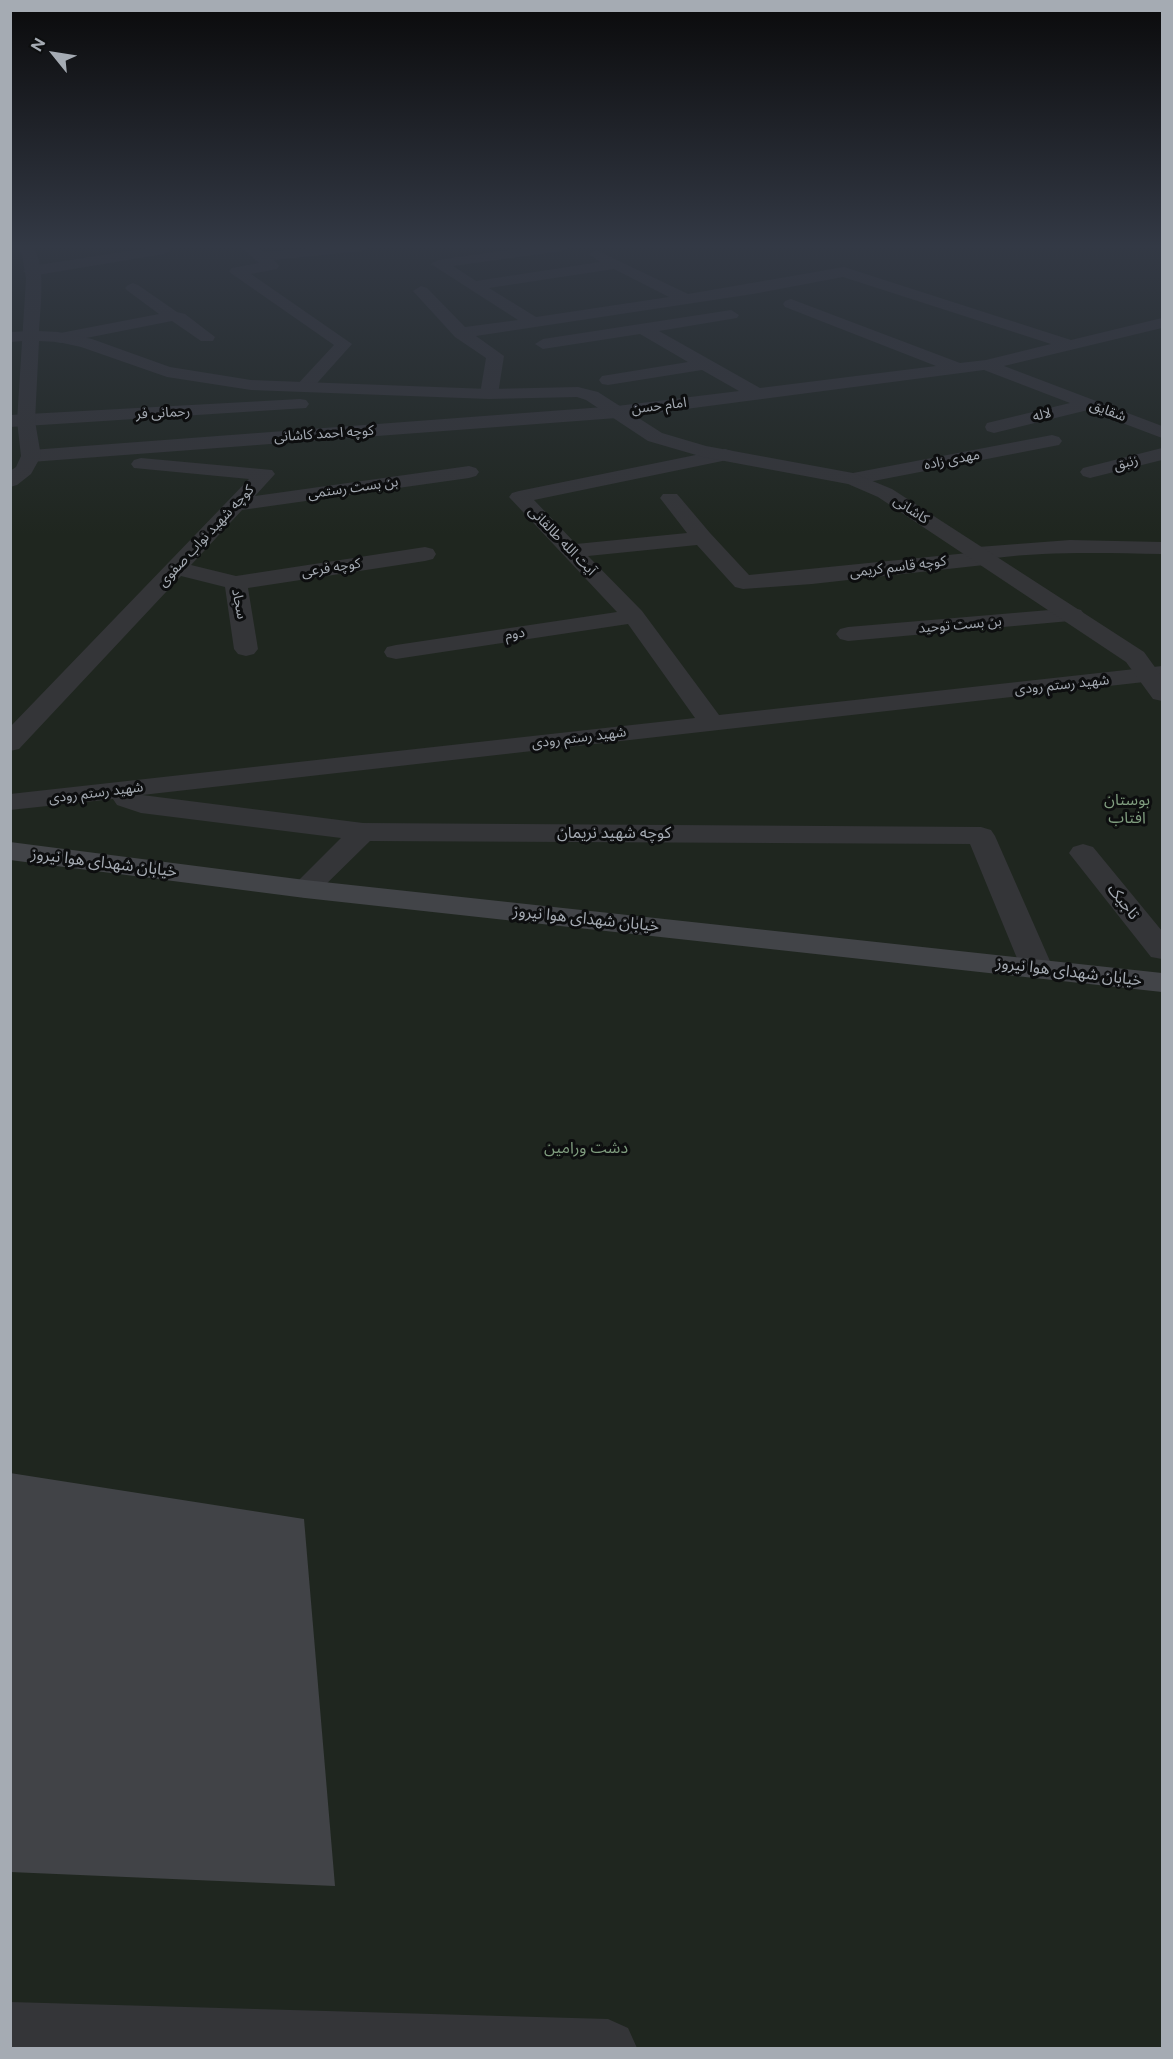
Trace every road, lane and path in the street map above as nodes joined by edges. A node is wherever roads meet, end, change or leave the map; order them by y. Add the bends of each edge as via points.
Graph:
1 (30, 343) edge
2 (86, 343) edge
3 (343, 343) edge
4 (476, 343) edge
5 (549, 343) edge
6 (668, 343) edge
7 (892, 343) edge
8 (1064, 343) edge
9 (1078, 343) edge
10 (543, 344) dead end
11 (1070, 345) junction
12 (704, 364) junction
13 (986, 364) junction
14 (957, 368) junction
15 (608, 380) dead end
16 (489, 394) junction
17 (757, 394) junction
18 (302, 396) junction
19 (1090, 404) junction
20 (617, 412) junction
21 (18, 421) edge
22 (994, 427) dead end
23 (1162, 432) edge
24 (1052, 441) dead end
25 (1162, 454) edge
26 (725, 455) junction
27 (31, 456) junction
28 (469, 471) dead end
29 (1090, 472) dead end
30 (853, 479) junction
31 (10, 481) edge
32 (670, 498) dead end
33 (236, 505) junction
34 (702, 538) junction
35 (1162, 548) edge
36 (571, 551) junction
37 (425, 554) dead end
38 (981, 556) junction
39 (176, 568) junction
40 (236, 583) junction
41 (1073, 615) junction
42 (634, 616) junction
43 (848, 634) dead end
44 (246, 649) dead end
45 (396, 652) dead end
46 (1157, 681) edge
47 (712, 723) junction
48 (10, 743) edge
49 (108, 792) junction
50 (10, 802) edge
51 (363, 832) junction
52 (10, 851) edge
53 (1083, 853) dead end
54 (305, 889) junction
55 (1162, 950) edge
56 (1037, 968) junction
57 (1162, 983) edge
58 (10, 2030) edge
59 (608, 2049) edge

1 - 21 street
2 - 18 street via 167,372
3 - 18 street
4 - 16 street via 495,356
5 - 10 street
6 - 12 street
7 - 14 street
8 - 11 street
9 - 11 street, امام حسن
11 - 13 street, امام حسن
12 - 15 street
12 - 17 street
13 - 14 street, امام حسن
13 - 19 street, شقایق
14 - 17 street, امام حسن
16 - 18 street, کاشانی
16 - 20 street, کاشانی via 578,392
17 - 20 street, امام حسن
18 - 21 street, رحمانی فر
19 - 22 street, لاله
19 - 23 street, شقایق
20 - 26 street, کاشانی via 655,438
20 - 27 street, کوچه احمد کاشانی
21 - 27 street
24 - 30 street, مهدی زاده
25 - 29 street, زنبق
26 - 30 street, کاشانی
26 - 36 street, آیت الله طالقانی via 519,497
27 - 31 street via 24,470
27 - 33 street, کوچه شهید نواب صفوی via 265,474
28 - 33 street, بن بست رستمی
30 - 38 street, کاشانی via 885,493
32 - 34 street
33 - 39 street, کوچه شهید نواب صفوی
34 - 36 street
34 - 38 street, کوچه قاسم کریمی via 743,582
35 - 38 street, کوچه قاسم کریمی via 1101,544 1035,546
36 - 42 street, آیت الله طالقانی
37 - 40 street, کوچه فرعی
38 - 41 street, کاشانی
39 - 40 street, سجاد
39 - 48 street, کوچه شهید نواب صفوی
40 - 44 street, سجاد
41 - 43 street, بن بست توحید
41 - 46 street, کاشانی via 1135,657
42 - 45 street, دوم
42 - 47 street, آیت الله طالقانی
46 - 47 street, شهید رستم رودی
47 - 49 street, شهید رستم رودی
49 - 50 street, شهید رستم رودی
49 - 51 street, کوچه شهید نریمان via 141,805
51 - 54 street
51 - 56 street, کوچه شهید نریمان via 981,836
52 - 54 main road, خیابان شهدای هوا نیروز
53 - 55 street, تاجیک
54 - 56 main road, خیابان شهدای هوا نیروز
56 - 57 main road, خیابان شهدای هوا نیروز
58 - 59 street

